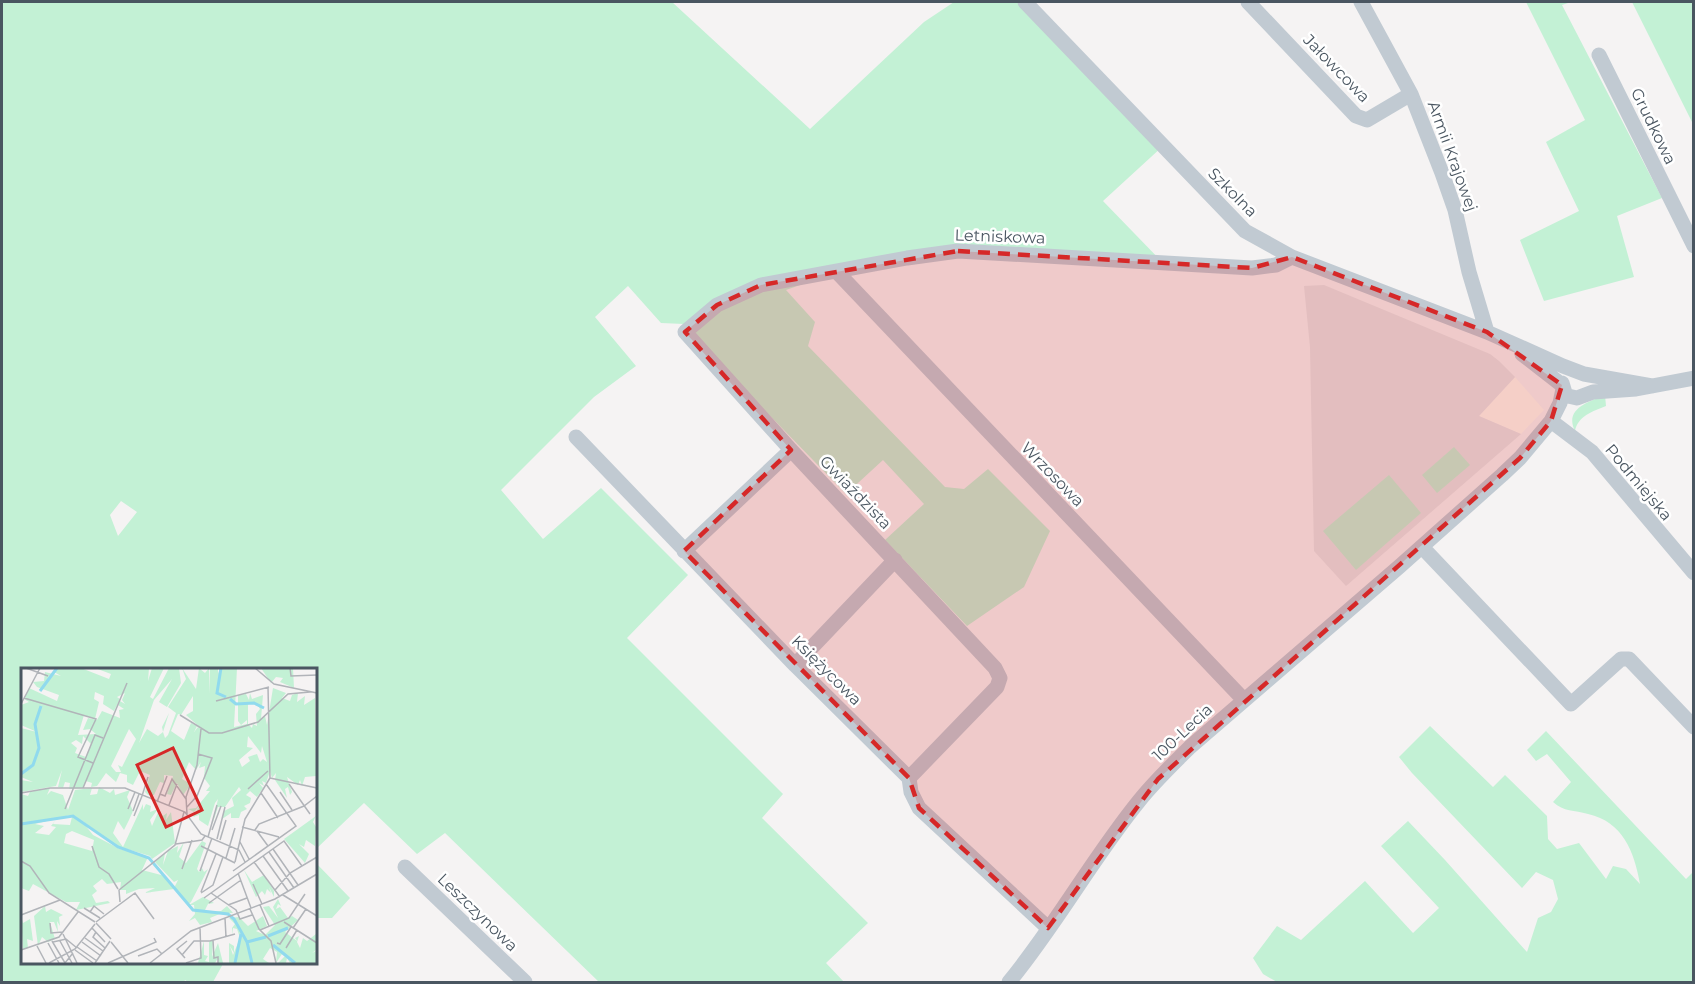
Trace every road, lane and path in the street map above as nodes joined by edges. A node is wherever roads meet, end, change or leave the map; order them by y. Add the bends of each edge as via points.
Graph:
1 (1025, 2) edge
2 (1248, 2) edge
3 (1361, 2) edge
4 (1599, 55) dead end
5 (1411, 94) junction
6 (1694, 246) edge
7 (1292, 257) junction
8 (837, 272) junction
9 (685, 332) joint
10 (1487, 332) junction
11 (1505, 341) junction
12 (1580, 372) junction
13 (1694, 378) edge
14 (1652, 386) junction
15 (1562, 387) junction
16 (1581, 396) junction
17 (1555, 424) junction
18 (576, 437) dead end
19 (790, 450) junction
20 (1422, 547) junction
21 (684, 551) junction
22 (895, 560) junction
23 (1694, 573) edge
24 (795, 665) junction
25 (1244, 700) junction
26 (1694, 728) edge
27 (909, 778) junction
28 (405, 867) dead end
29 (1048, 928) junction
30 (525, 982) edge
31 (1010, 982) edge

1 - 7 street, Szkolna via 1245,231
2 - 5 street, Jałowcowa via 1356,116 1367,120
3 - 5 street, Armii Krajowej
4 - 6 street, Grudkowa
5 - 10 street, Armii Krajowej via 1455,210
7 - 8 street, Letniskowa via 1276,265 1252,268 958,251
7 - 10 street, Szkolna
8 - 9 street, Letniskowa via 761,285 717,305
8 - 25 street, Wrzosowa
9 - 19 street, Gwiaździsta
10 - 11 street, Szkolna
11 - 12 street, Szkolna
11 - 15 street, Szkolna
12 - 14 street
12 - 15 street via 1564,376
12 - 16 street via 1587,377 1589,386
13 - 14 street
14 - 16 street
15 - 16 street via 1568,396
15 - 17 street, 100-Lecia
16 - 17 street, 100-Lecia
17 - 20 street, 100-Lecia via 1539,447 1520,458
17 - 23 street, Podmiejska via 1592,452
18 - 21 street, Księżycowa
19 - 21 street
19 - 22 street, Gwiaździsta
20 - 25 street, 100-Lecia
20 - 26 street via 1571,704 1621,658 1629,659
21 - 24 street, Księżycowa
22 - 24 street
22 - 27 street, Gwiaździsta via 1000,678 997,687
24 - 27 street, Księżycowa
25 - 29 street, 100-Lecia via 1190,747 1139,801
27 - 29 street, Księżycowa via 919,808
28 - 30 street, Leszczynowa
29 - 31 street, 100-Lecia

